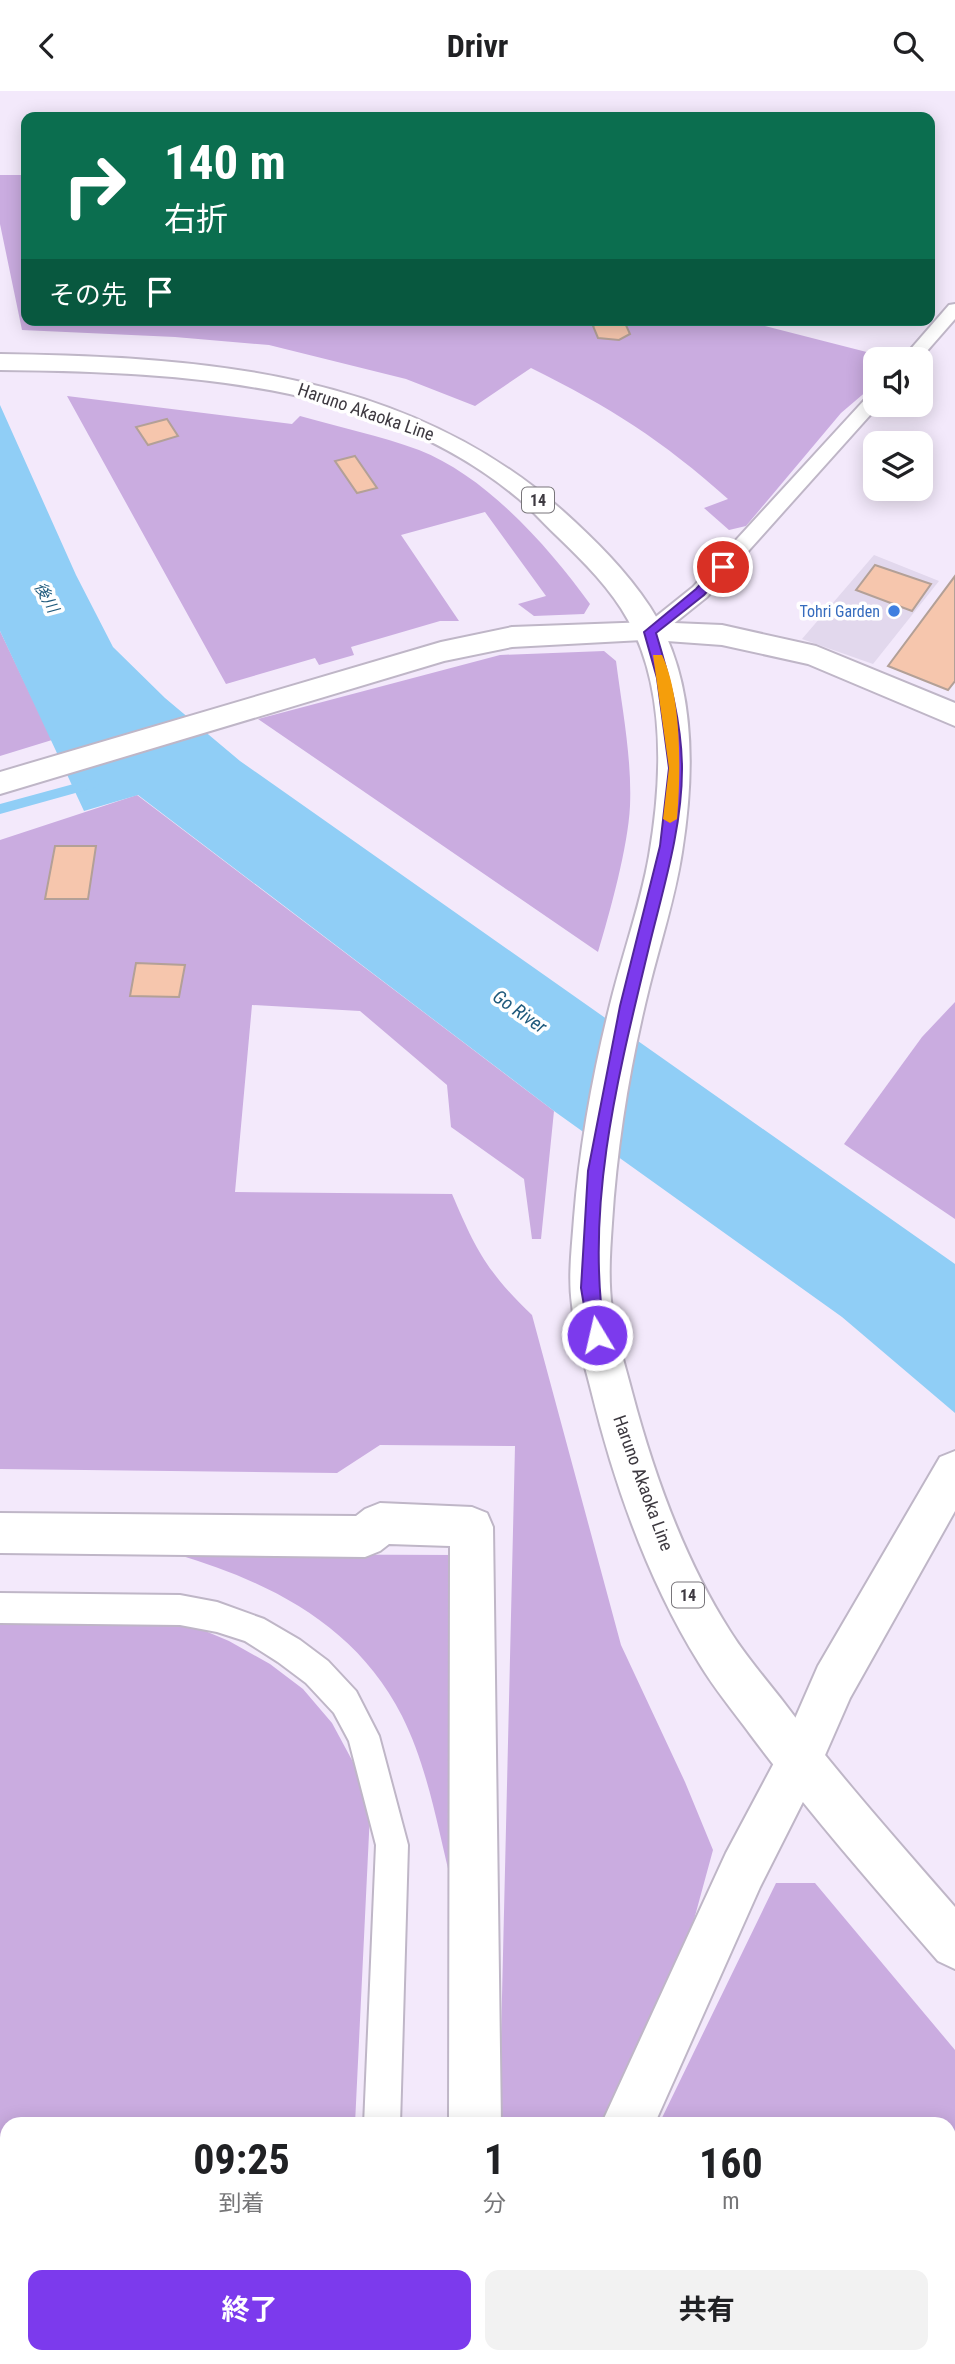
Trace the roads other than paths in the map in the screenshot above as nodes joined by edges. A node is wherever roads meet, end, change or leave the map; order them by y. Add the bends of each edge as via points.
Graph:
1 (955, 309) edge
2 (935, 322) edge
3 (932, 326) edge
4 (919, 347) edge
5 (5, 362) edge
6 (863, 412) edge
7 (650, 632) junction
8 (955, 715) edge
9 (0, 783) edge
10 (954, 1471) edge
11 (0, 1533) edge
12 (0, 1608) edge
13 (799, 1762) junction
14 (955, 1944) edge
15 (382, 2117) edge
16 (475, 2117) edge
17 (631, 2117) edge

1 - 2 lane
3 - 4 lane
5 - 7 main road, Haruno Akaoka Line / 14 via 105,364 242,376 340,400 442,438 493,466 537,499 621,587
6 - 7 lane via 700,592
7 - 8 main road via 722,635 816,656
7 - 9 main road via 512,637 441,652
7 - 13 main road, Haruno Akaoka Line / 14 via 663,678 675,768 667,846 595,1171 590,1288 597,1335 626,1446 666,1550 711,1642
10 - 13 main road via 834,1682
11 - 16 main road via 365,1537 380,1523 472,1527
12 - 15 lane via 180,1611 217,1617 253,1629 289,1651 345,1702 363,1737 392,1845
13 - 14 main road, Haruno Akaoka Line / 14
13 - 17 main road via 743,1870

